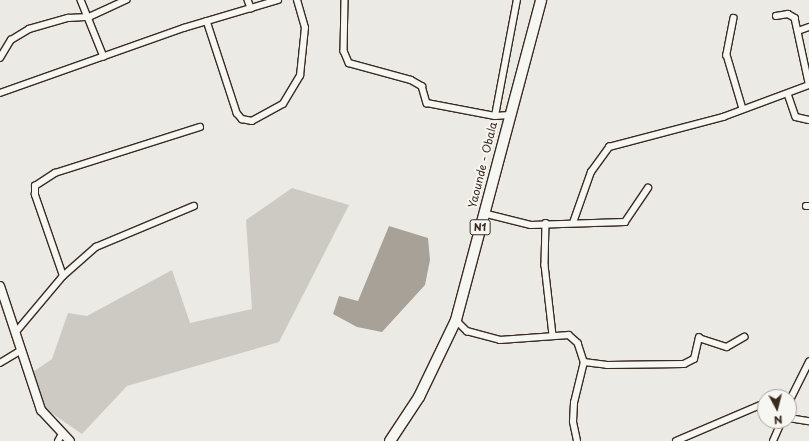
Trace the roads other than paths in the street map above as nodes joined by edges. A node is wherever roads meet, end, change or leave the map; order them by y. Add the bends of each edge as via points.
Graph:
1 (81, 0) edge
2 (126, 0) edge
3 (248, 0) edge
4 (278, 0) edge
5 (297, 0) edge
6 (345, 0) edge
7 (517, 0) edge
8 (541, 0) edge
9 (251, 8) junction
10 (776, 16) dead end
11 (89, 17) junction
12 (734, 18) dead end
13 (207, 21) junction
14 (809, 27) edge
15 (798, 31) junction
16 (104, 57) junction
17 (0, 58) edge
18 (809, 84) edge
19 (0, 92) edge
20 (788, 94) junction
21 (743, 109) junction
22 (509, 115) junction
23 (495, 116) junction
24 (809, 120) edge
25 (200, 127) dead end
26 (648, 188) dead end
27 (194, 206) dead end
28 (483, 213) junction
29 (546, 223) junction
30 (573, 223) junction
31 (63, 276) junction
32 (0, 286) edge
33 (456, 320) junction
34 (16, 332) junction
35 (553, 335) junction
36 (744, 337) dead end
37 (20, 351) junction
38 (584, 362) junction
39 (809, 362) edge
40 (0, 363) edge
41 (806, 374) edge
42 (797, 389) edge
43 (757, 406) edge
44 (797, 419) edge
45 (809, 421) edge
46 (778, 429) edge
47 (60, 438) edge
48 (70, 441) edge
49 (390, 441) edge
50 (577, 441) edge
51 (676, 441) edge
52 (773, 441) edge

1 - 11 street
2 - 11 street
3 - 9 street
4 - 9 street
5 - 13 street via 305,28 300,76 282,104 252,121 242,118 237,113
6 - 23 street via 344,51 349,63 411,80 422,86 427,103
7 - 23 street
8 - 22 highway, Yaounde - Obala / N1
9 - 13 street
10 - 15 street via 793,15
11 - 16 street
11 - 17 street via 68,18 29,29 12,40
12 - 21 street via 727,55
13 - 16 street
14 - 15 street
15 - 18 street
16 - 19 street
18 - 20 street
20 - 21 street
20 - 24 street via 796,117
21 - 30 street via 609,147 591,172
22 - 23 street
22 - 28 highway, Yaounde - Obala / N1
25 - 31 street via 55,174 36,186 35,195
26 - 30 street via 625,222
27 - 31 street via 107,241
28 - 29 street via 531,225
28 - 33 highway, Yaounde - Obala / N1
29 - 30 street
29 - 35 street via 545,265
31 - 34 street
32 - 34 street
33 - 35 street via 467,331 500,340
33 - 49 highway, Yaounde - Obala / N1 via 419,397
34 - 37 street
35 - 38 street via 574,338
36 - 38 street via 727,346 699,338 694,359 684,364
37 - 40 street
37 - 47 street via 40,410
38 - 50 street via 574,403 573,422
39 - 41 street
41 - 42 street
43 - 51 street
44 - 45 street
46 - 52 street
47 - 48 street

